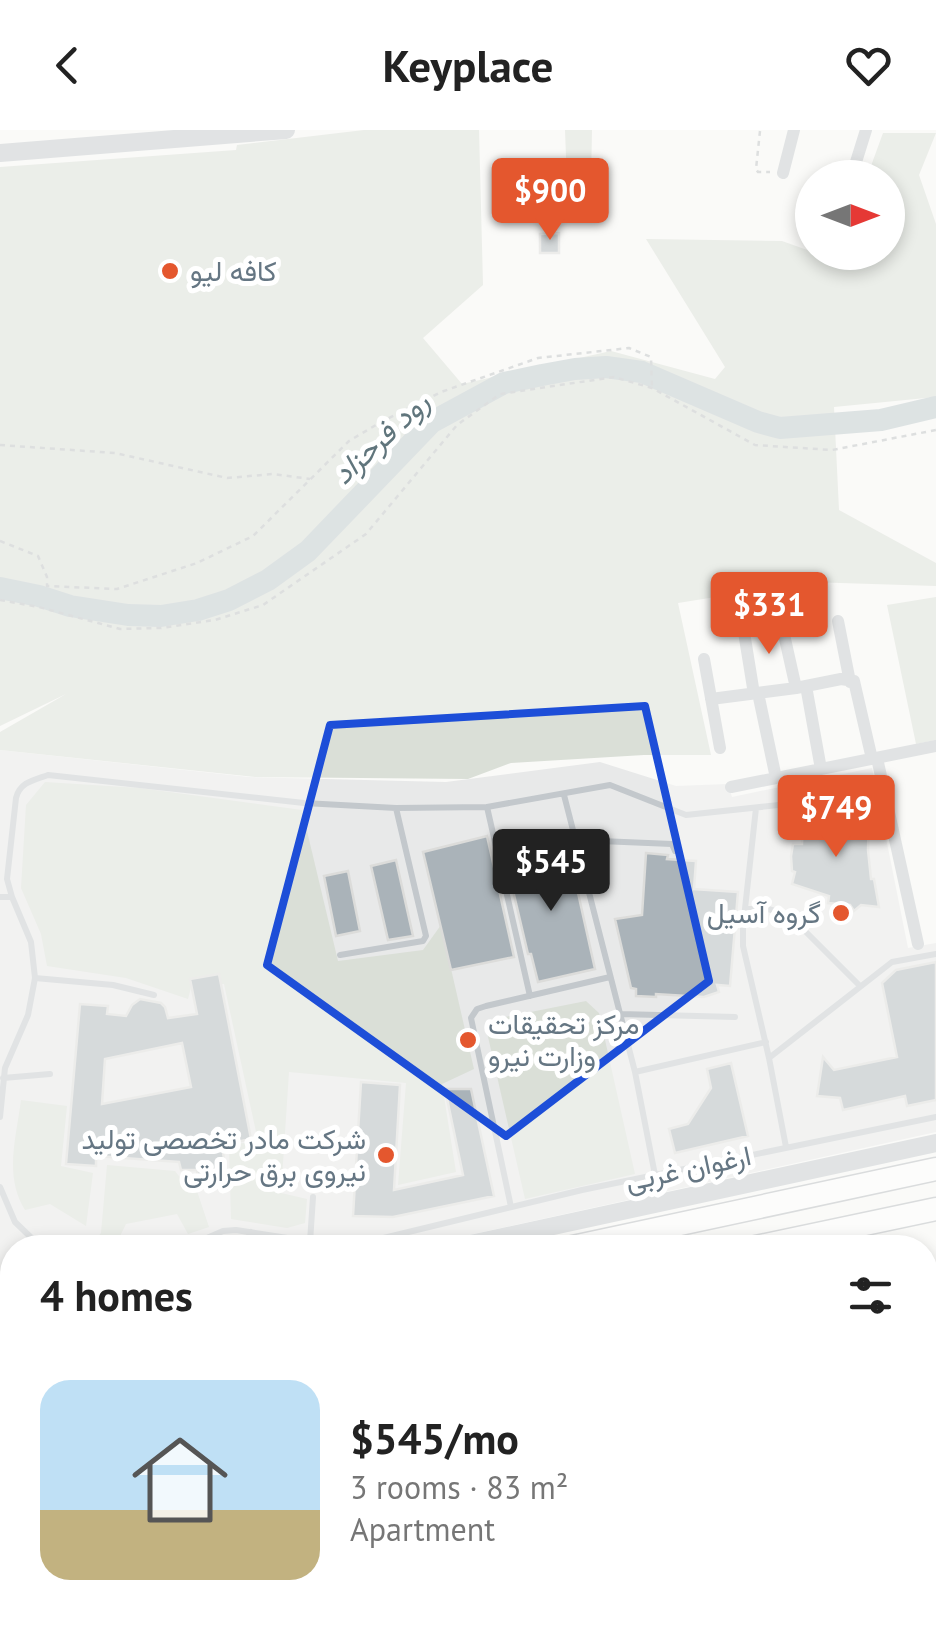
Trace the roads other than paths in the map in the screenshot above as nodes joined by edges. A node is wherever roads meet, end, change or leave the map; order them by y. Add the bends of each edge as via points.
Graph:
1 (286, 130) edge
2 (794, 130) edge
3 (866, 130) edge
4 (0, 153) edge
5 (857, 160) edge
6 (783, 173) road end
7 (781, 621) dead end
8 (838, 621) dead end
9 (742, 626) dead end
10 (704, 659) dead end
11 (850, 682) junction
12 (801, 687) junction
13 (756, 694) junction
14 (711, 698) junction
15 (936, 746) edge
16 (720, 748) dead end
17 (874, 758) junction
18 (821, 769) junction
19 (776, 778) junction
20 (731, 788) dead end
21 (564, 794) junction
22 (487, 807) junction
23 (396, 808) junction
24 (756, 808) junction
25 (867, 810) dead end
26 (576, 840) junction
27 (675, 851) dead end
28 (0, 897) edge
29 (12, 898) junction
30 (745, 909) junction
31 (918, 944) dead end
32 (936, 954) edge
33 (340, 955) dead end
34 (610, 977) junction
35 (35, 978) junction
36 (860, 986) junction
37 (154, 995) dead end
38 (530, 996) junction
39 (620, 1014) junction
40 (735, 1017) dead end
41 (766, 1042) junction
42 (770, 1058) junction
43 (2, 1068) edge
44 (634, 1072) junction
45 (50, 1074) dead end
46 (2, 1084) edge
47 (0, 1117) edge
48 (936, 1117) edge
49 (936, 1143) edge
50 (786, 1147) junction
51 (936, 1169) edge
52 (655, 1175) junction
53 (0, 1187) edge
54 (314, 1197) dead end
55 (511, 1207) junction
56 (936, 1209) edge
57 (251, 1232) junction
58 (29, 1235) edge
59 (213, 1235) edge
60 (249, 1235) edge
61 (269, 1235) edge
62 (311, 1235) edge
63 (395, 1235) edge
64 (512, 1235) edge
65 (629, 1235) edge
66 (813, 1235) edge

1 - 4 street
2 - 6 street
3 - 5 street
7 - 12 street
8 - 11 street
9 - 13 street
10 - 14 street
11 - 12 street
11 - 17 street
12 - 13 street
12 - 18 street
13 - 14 street
13 - 19 street
14 - 16 street
15 - 17 street
17 - 18 street
17 - 31 street
18 - 19 street
19 - 20 street
21 - 22 lane
21 - 24 lane via 610,785 686,816
21 - 26 lane
22 - 23 lane
22 - 38 lane
23 - 29 lane via 48,775 18,788 7,880
23 - 33 lane via 426,936 423,942
24 - 25 lane via 807,802
24 - 30 lane
26 - 27 lane via 672,844
26 - 34 lane
28 - 29 lane
29 - 35 lane via 31,942
30 - 36 lane via 789,915
30 - 41 lane via 744,946
32 - 36 lane via 892,962
34 - 38 lane
34 - 39 lane
35 - 37 lane
35 - 43 lane via 28,1014
36 - 42 lane
38 - 55 lane via 477,1009 471,1018
39 - 40 lane
39 - 44 lane
41 - 42 lane
41 - 44 lane
42 - 50 lane
43 - 46 lane
44 - 52 lane
45 - 46 lane
46 - 47 lane
48 - 50 lane
49 - 64 street, ارغوان غربی
50 - 52 lane
51 - 65 highway
52 - 55 lane
53 - 58 lane
54 - 62 lane
55 - 63 lane
56 - 66 highway
57 - 59 lane
57 - 60 lane
57 - 61 lane

